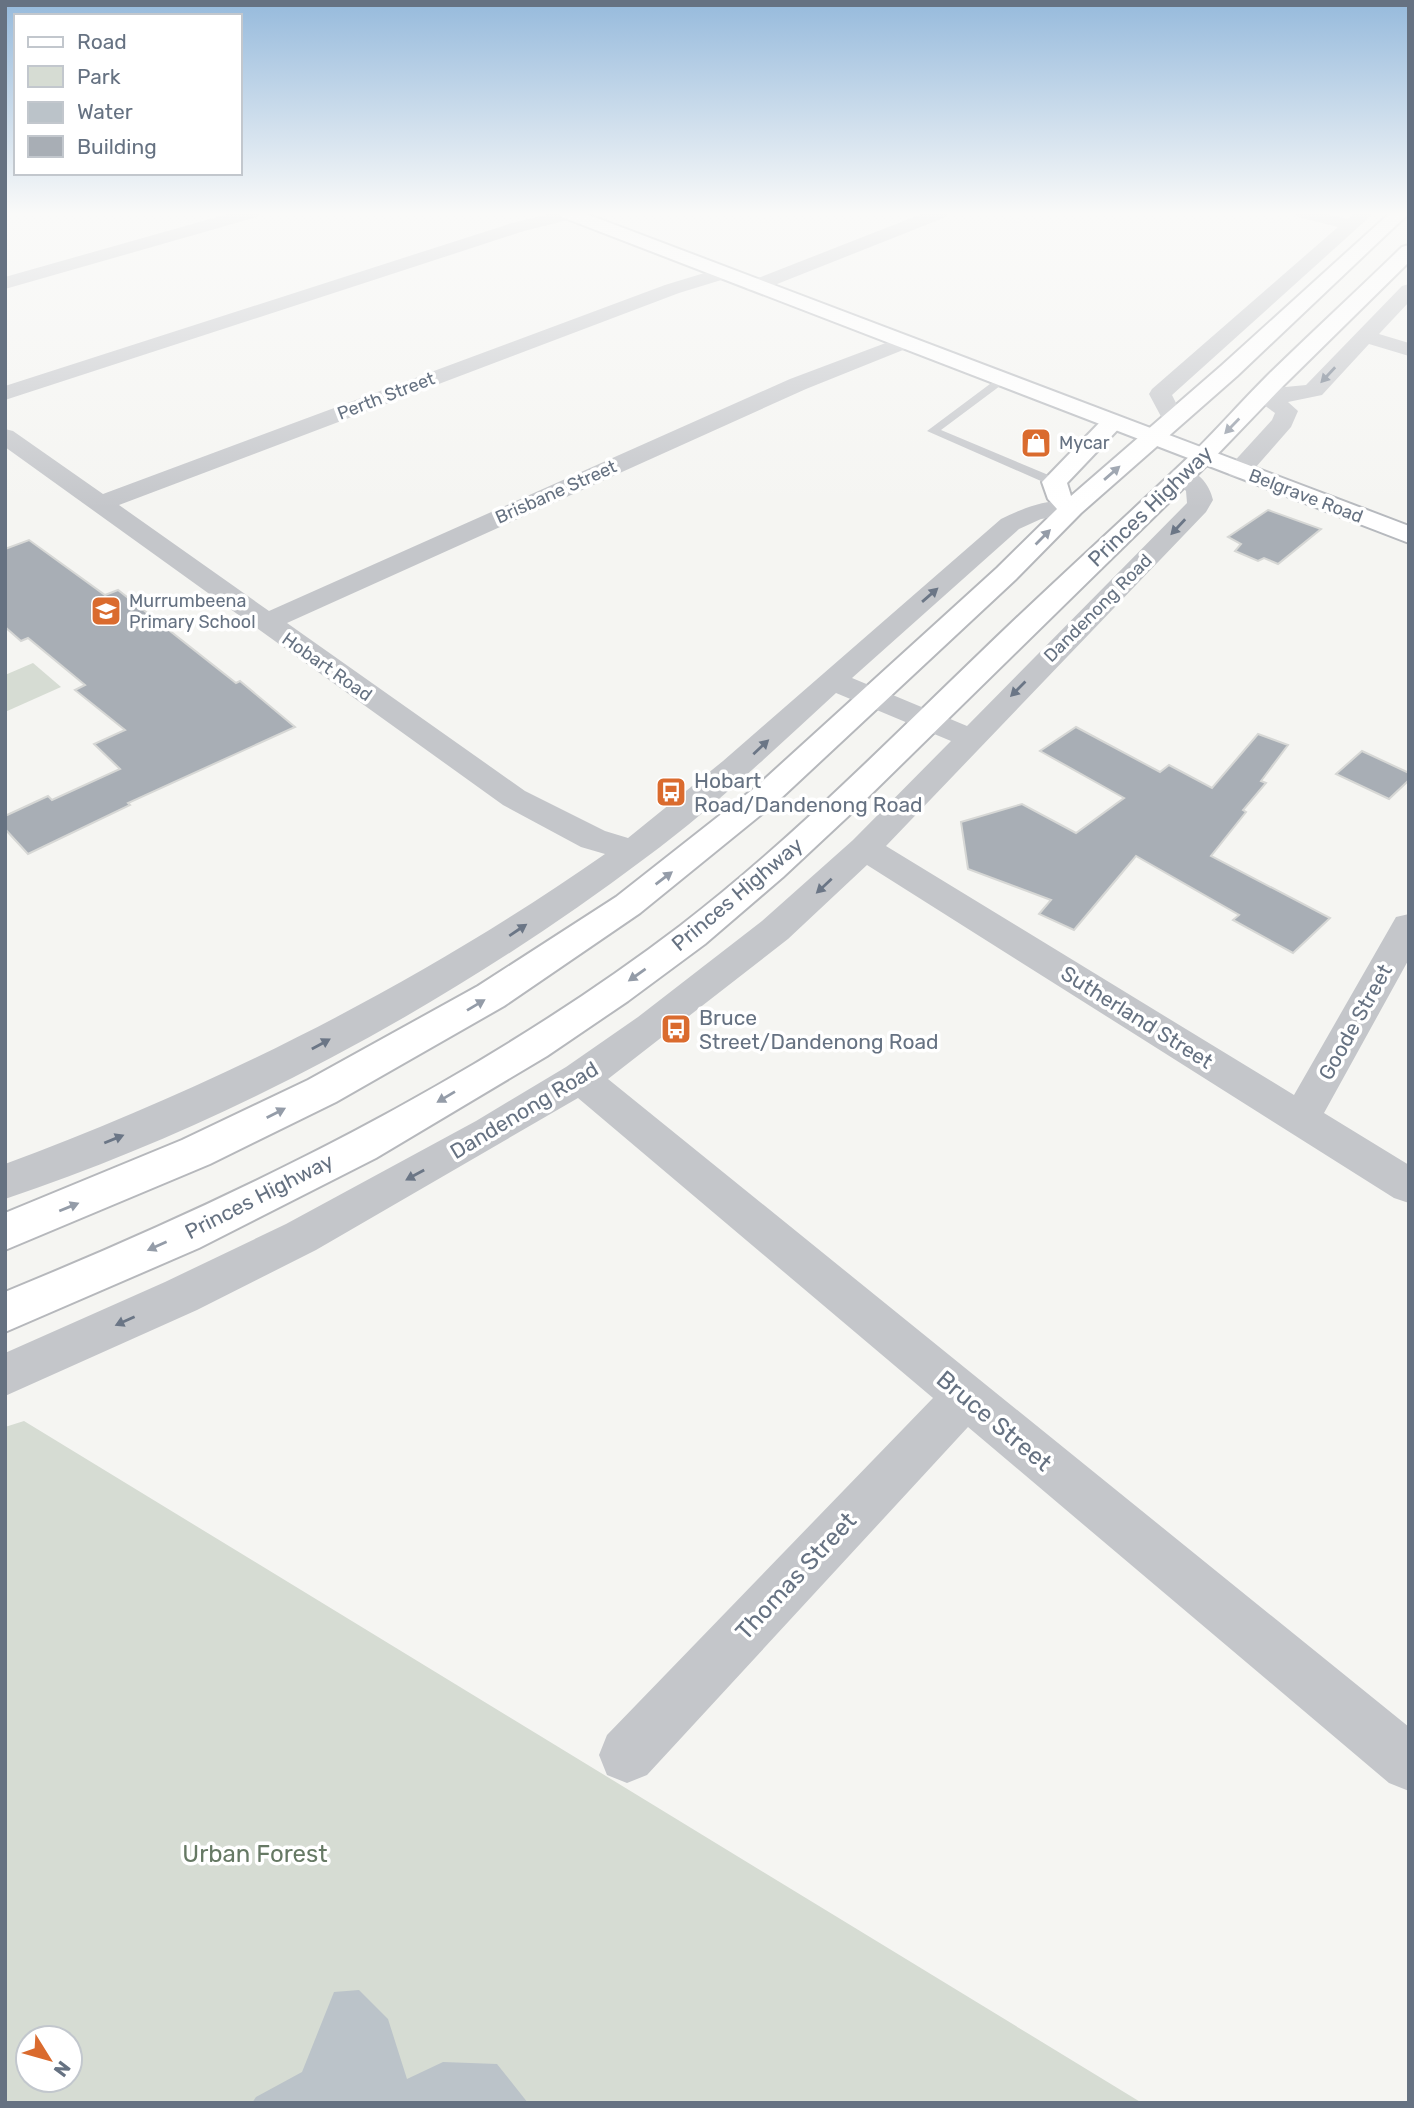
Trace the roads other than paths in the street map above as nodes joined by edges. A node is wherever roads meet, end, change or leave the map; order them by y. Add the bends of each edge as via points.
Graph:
1 (257, 311) edge
2 (612, 311) edge
3 (823, 311) edge
4 (1255, 311) edge
5 (1292, 311) edge
6 (1347, 311) edge
7 (1388, 311) edge
8 (1251, 315) junction
9 (1286, 317) junction
10 (1364, 336) junction
11 (900, 340) junction
12 (1409, 350) edge
13 (1002, 380) junction
14 (5, 393) edge
15 (1261, 395) junction
16 (1173, 419) junction
17 (1112, 423) junction
18 (5, 436) edge
19 (1151, 438) junction
20 (1192, 466) junction
21 (1239, 471) junction
22 (1054, 482) junction
23 (101, 503) junction
24 (1072, 508) junction
25 (1409, 535) edge
26 (265, 623) junction
27 (832, 681) junction
28 (873, 697) junction
29 (928, 720) junction
30 (970, 738) junction
31 (514, 799) junction
32 (865, 848) junction
33 (632, 851) junction
34 (590, 881) junction
35 (1409, 926) edge
36 (580, 1078) junction
37 (1301, 1119) junction
38 (8, 1177) edge
39 (1409, 1186) edge
40 (5, 1232) edge
41 (5, 1312) edge
42 (5, 1375) edge
43 (965, 1397) junction
44 (627, 1755) dead end
45 (1409, 1763) edge

1 - 14 street
2 - 23 street, Perth Street
3 - 11 main road, Belgrave Road
4 - 8 street
5 - 9 main road
6 - 15 main road, Princes Highway
7 - 10 street
8 - 9 street
8 - 16 street via 1160,394
9 - 16 main road
10 - 12 street
10 -> 15 street via 1314,390
11 - 13 main road, Belgrave Road
11 - 26 street, Brisbane Street via 877,355 848,363
13 - 17 main road, Belgrave Road
13 - 22 lane via 933,431
15 -> 20 main road, Princes Highway
15 - 21 street via 1287,411 1283,422
16 - 19 main road
17 - 19 main road, Belgrave Road
17 - 22 main road
18 - 23 street, Hobart Road
19 - 20 main road, Belgrave Road
24 -> 19 main road
20 - 21 main road, Belgrave Road
20 - 29 main road, Princes Highway
20 -> 30 street, Dandenong Road via 1201,494 1196,507
21 - 25 main road, Belgrave Road
22 - 24 main road via 1060,499
23 - 26 street, Hobart Road
27 -> 24 street via 1010,524 1035,512
28 -> 24 main road
26 - 31 street, Hobart Road
27 - 28 street
33 -> 27 street via 737,768
28 - 29 street
40 -> 28 main road via 250,1126 491,996 672,872
29 - 30 street
29 -> 41 main road, Princes Highway via 817,828 732,902 654,963 556,1029 419,1113 298,1178
30 - 32 street, Dandenong Road
31 - 33 street, Hobart Road via 610,847
31 - 34 street, Hobart Road via 579,859
32 -> 36 street, Dandenong Road via 735,963
32 - 37 street, Sutherland Street
33 - 34 street
38 -> 34 street via 142,1128 308,1052 447,974
35 - 37 street, Goode Street
36 -> 42 street, Dandenong Road via 301,1237
36 - 43 street, Bruce Street
37 - 39 street, Sutherland Street
43 - 44 street, Thomas Street
43 - 45 street, Bruce Street

